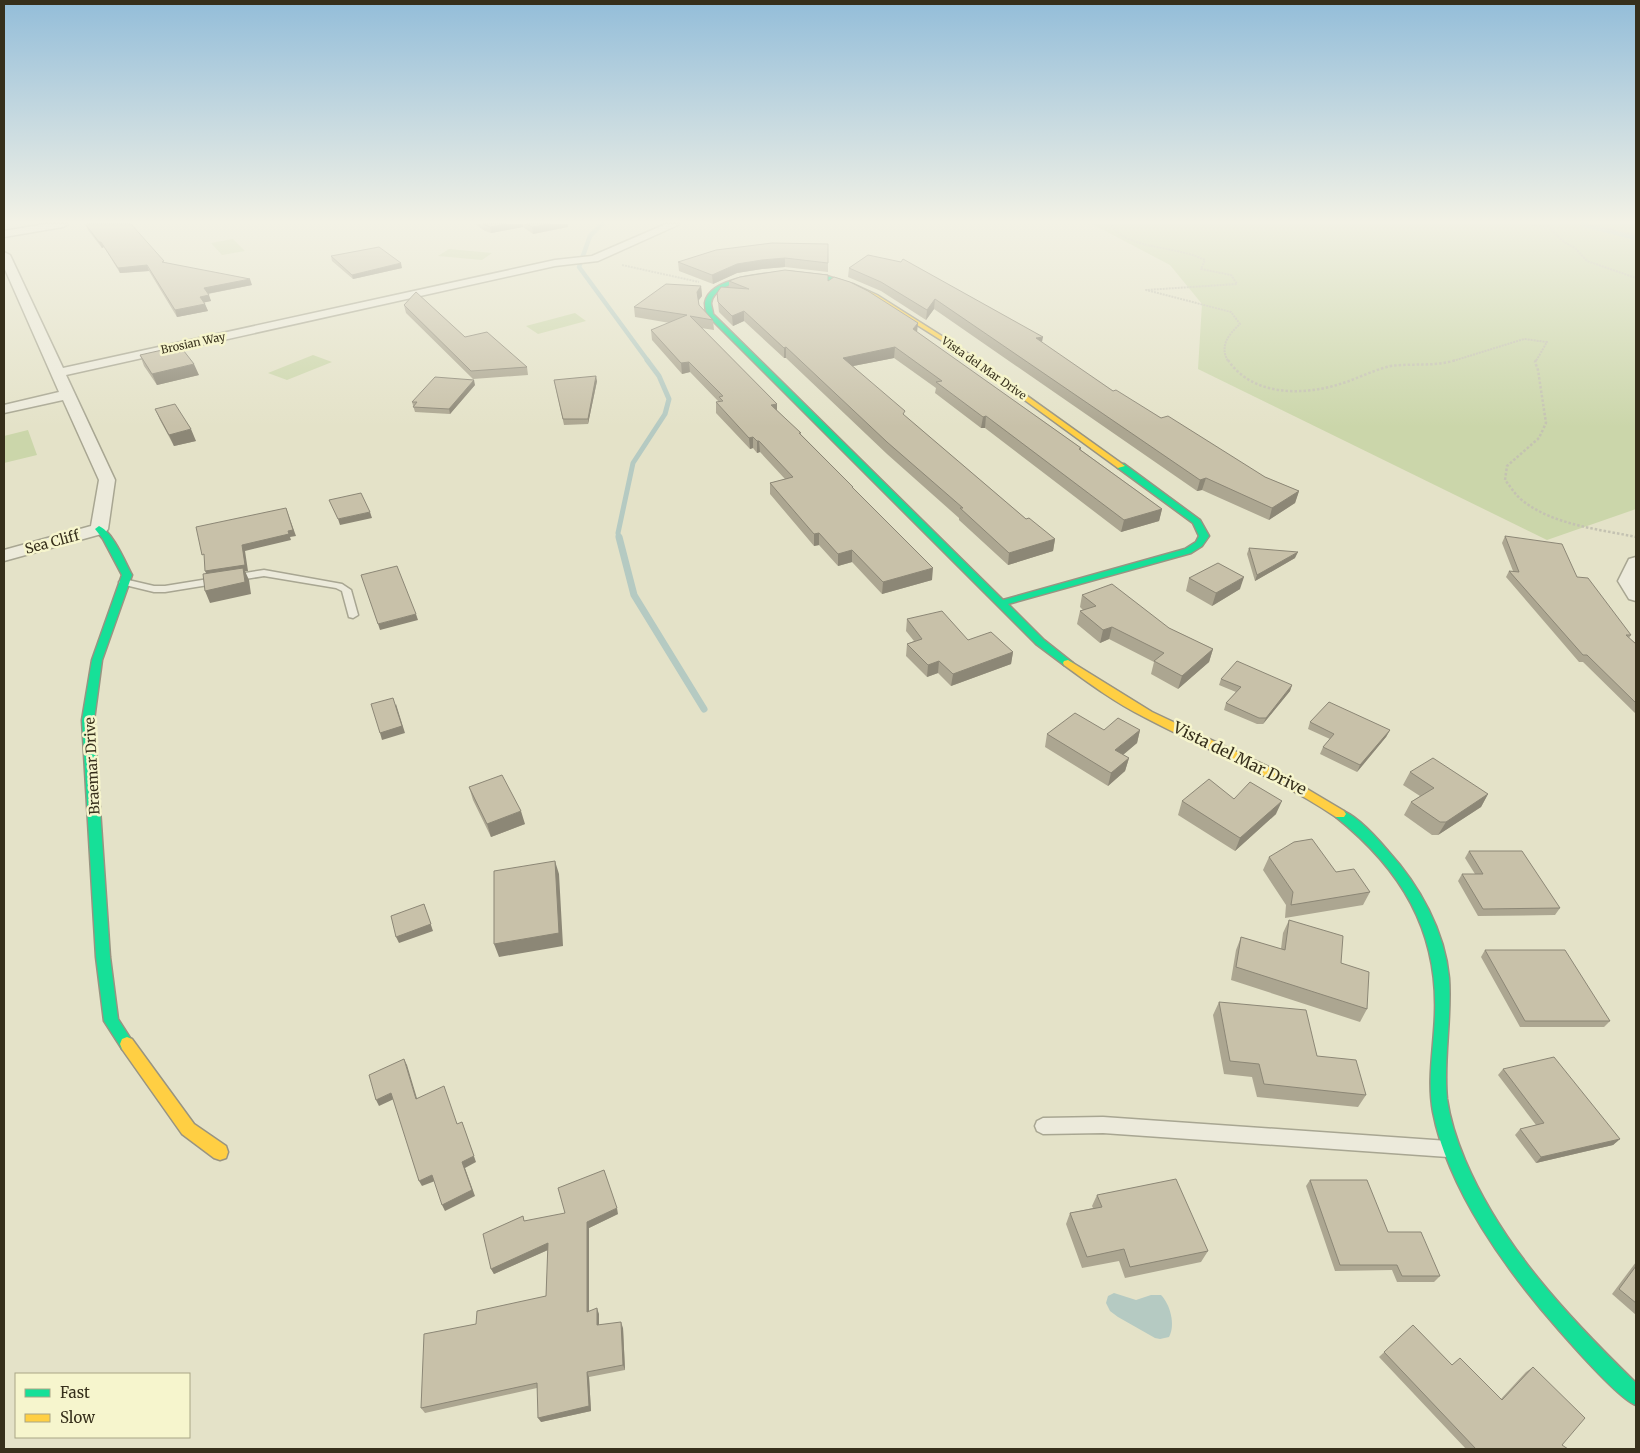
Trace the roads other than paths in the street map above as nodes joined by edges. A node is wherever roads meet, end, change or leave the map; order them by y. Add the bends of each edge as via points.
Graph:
1 (21, 292) edge
2 (425, 292) edge
3 (715, 292) edge
4 (865, 292) edge
5 (57, 373) junction
6 (68, 394) junction
7 (4, 409) edge
8 (99, 529) junction
9 (4, 556) edge
10 (1636, 562) edge
11 (124, 582) junction
12 (1636, 595) edge
13 (1002, 603) junction
14 (353, 614) dead end
15 (1043, 1126) dead end
16 (1453, 1149) junction
17 (220, 1152) dead end
18 (1636, 1396) edge

1 - 5 street
2 - 5 street, Brosian Way
3 - 13 street, Vista del Mar Drive via 706,302 710,315
4 - 13 street, Vista del Mar Drive via 968,356 1192,517 1204,530 1202,542 1188,551
5 - 6 street
6 - 7 street
6 - 8 street via 106,480
8 - 9 street, Sea Cliff
8 - 11 street via 127,576
10 - 12 street via 1628,581
11 - 14 lane via 165,589 264,573 339,586 346,590
11 - 17 street, Braemar Drive via 97,660 88,720 103,957 112,1020 188,1129
13 - 16 street, Vista del Mar Drive via 1040,642 1110,693 1148,714 1271,770 1330,805 1369,838 1401,876 1426,918 1442,978 1439,1099
15 - 16 lane via 1103,1125
16 - 18 street, Vista del Mar Drive via 1472,1192 1514,1260 1554,1312

